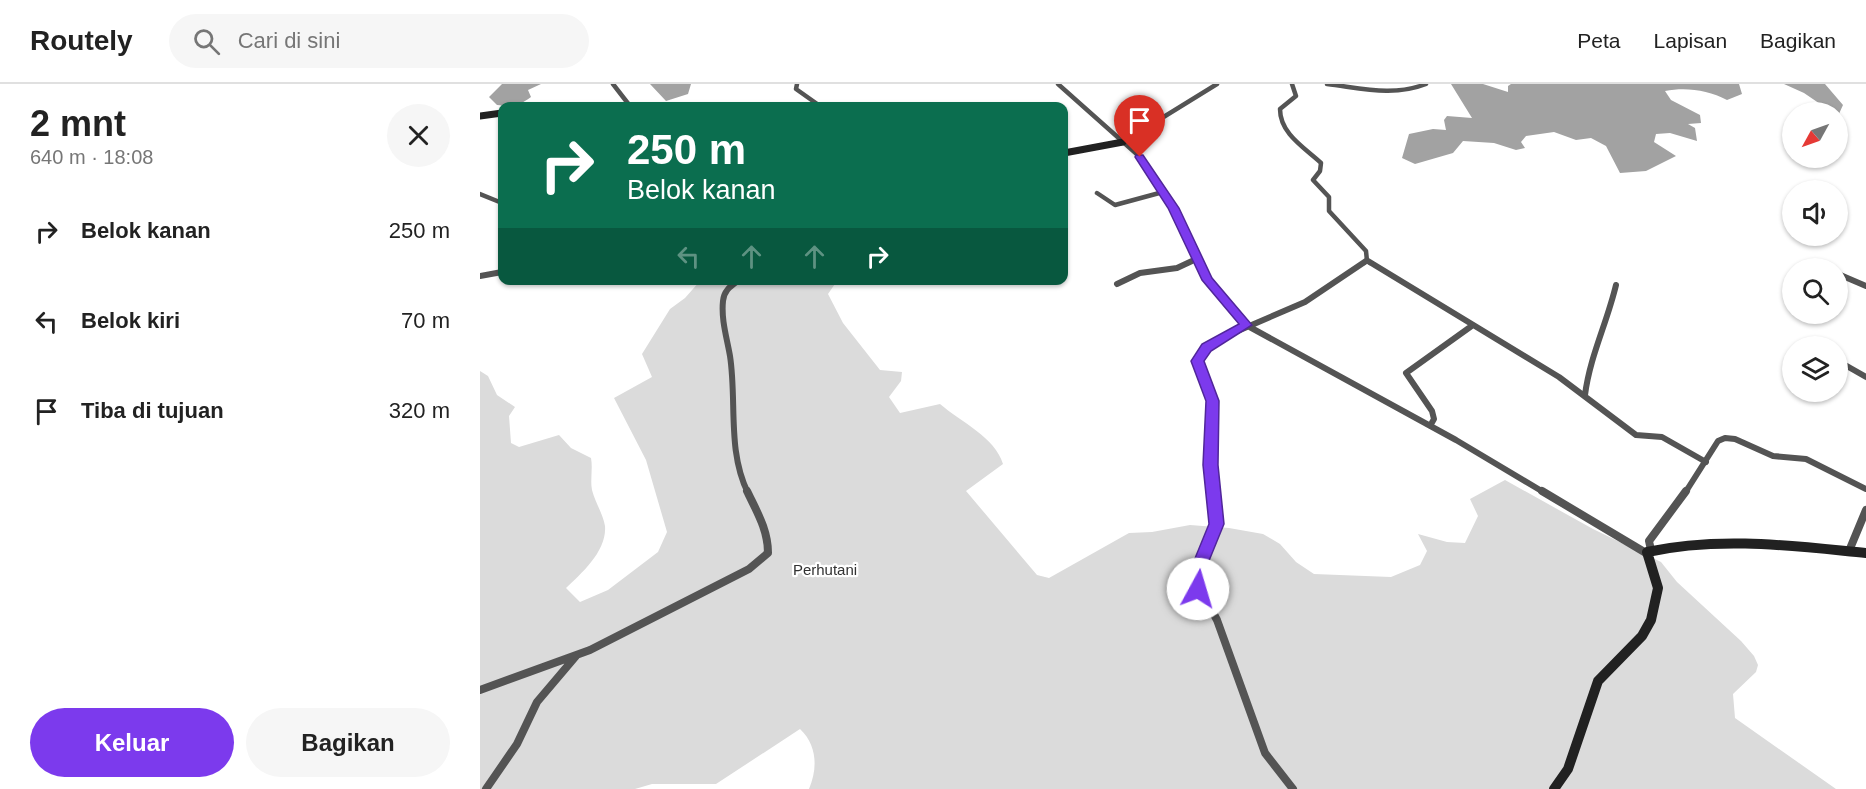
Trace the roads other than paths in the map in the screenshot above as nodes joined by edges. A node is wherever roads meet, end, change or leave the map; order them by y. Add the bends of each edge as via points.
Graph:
1 (613, 84) edge
2 (797, 84) edge
3 (1058, 84) edge
4 (1217, 84) edge
5 (1292, 84) edge
6 (1326, 84) edge
7 (1426, 84) edge
8 (1208, 85) edge
9 (627, 102) edge
10 (813, 102) edge
11 (498, 114) edge
12 (480, 116) edge
13 (1123, 142) junction
14 (1068, 152) edge
15 (1163, 192) junction
16 (1097, 193) dead end
17 (480, 194) edge
18 (498, 201) edge
19 (1197, 259) junction
20 (1367, 261) junction
21 (498, 273) edge
22 (480, 276) edge
23 (1848, 278) edge
24 (1117, 284) dead end
25 (733, 285) edge
26 (1616, 285) dead end
27 (1866, 286) edge
28 (1246, 325) junction
29 (1473, 325) junction
30 (1848, 367) edge
31 (1866, 377) edge
32 (1585, 395) junction
33 (1430, 426) junction
34 (1706, 462) junction
35 (1866, 489) edge
36 (1866, 510) edge
37 (1849, 551) junction
38 (1648, 552) junction
39 (1866, 553) edge
40 (576, 655) junction
41 (480, 690) edge
42 (486, 789) edge
43 (1293, 789) edge
44 (1554, 789) edge

1 - 9 street
2 - 10 street via 801,95
3 - 13 street
4 - 8 street
5 - 20 street via 1296,96 1280,109 1280,118 1299,147 1322,166 1314,182 1329,197 1329,211 1366,251
6 - 7 street via 1394,93
8 - 13 street
11 - 12 street
13 - 14 street
13 - 15 street via 1140,157
15 - 16 street via 1115,205
15 - 19 street
17 - 18 street
19 - 24 street via 1177,268 1140,273
19 - 28 street via 1213,288
20 - 28 street via 1305,302
20 - 29 street
21 - 22 street
23 - 27 street
25 - 40 street via 723,300 737,463 739,478 759,514 768,553 749,569
26 - 32 street via 1608,319 1589,364
28 - 33 street
28 - 43 street via 1206,347 1198,361 1213,401 1210,465 1217,524 1196,573 1197,583 1217,620 1265,753
29 - 32 street
29 - 33 street via 1406,372 1432,411 1434,419
30 - 31 street
32 - 34 street via 1636,435 1662,437
33 - 38 street
34 - 35 street via 1718,441 1735,439 1773,456 1806,459
34 - 38 street via 1649,541
36 - 37 street
37 - 38 street via 1753,542
37 - 39 street
38 - 44 street via 1658,588 1651,620 1642,636 1598,681 1568,769
40 - 41 street
40 - 42 street via 537,702 517,744

